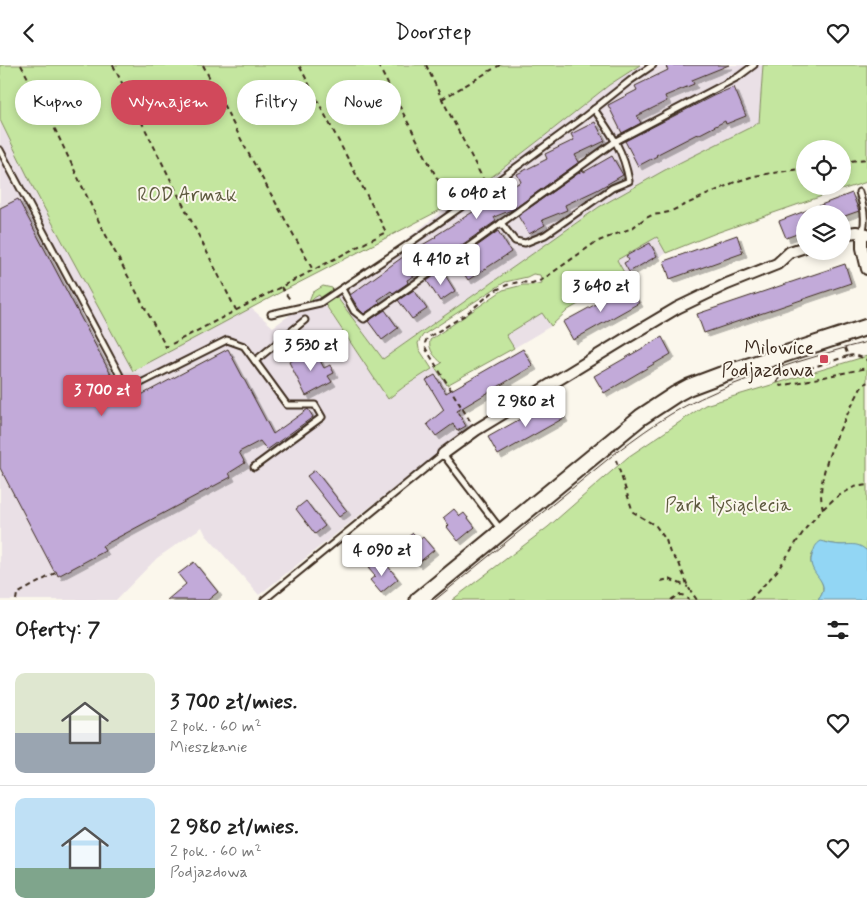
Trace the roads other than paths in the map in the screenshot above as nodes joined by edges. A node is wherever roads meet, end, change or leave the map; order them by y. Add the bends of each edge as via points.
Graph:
1 (653, 65) edge
2 (754, 65) edge
3 (594, 109) junction
4 (616, 141) junction
5 (0, 150) edge
6 (859, 192) dead end
7 (501, 223) junction
8 (851, 232) edge
9 (864, 233) edge
10 (796, 250) edge
11 (867, 269) edge
12 (342, 289) junction
13 (270, 314) dead end
14 (305, 320) dead end
15 (867, 327) edge
16 (255, 361) junction
17 (443, 454) junction
18 (254, 467) dead end
19 (502, 531) junction
20 (264, 600) edge
21 (418, 600) edge

1 - 3 lane
2 - 4 lane via 738,77
3 - 4 lane
3 - 12 lane via 488,188
4 - 7 lane
4 - 7 lane via 629,181 545,235 525,243 515,241
5 - 16 lane via 124,383 139,384 227,340 244,346
6 - 9 lane
7 - 12 lane via 364,319 354,311
8 - 9 street
9 - 11 street via 862,248
10 - 17 street via 777,264 677,308 476,430
12 - 13 lane via 320,303
14 - 16 lane
15 - 19 street via 721,375 676,394 642,417
16 - 18 lane via 287,405 315,405 322,417
17 - 19 lane
17 - 20 lane
19 - 21 street

